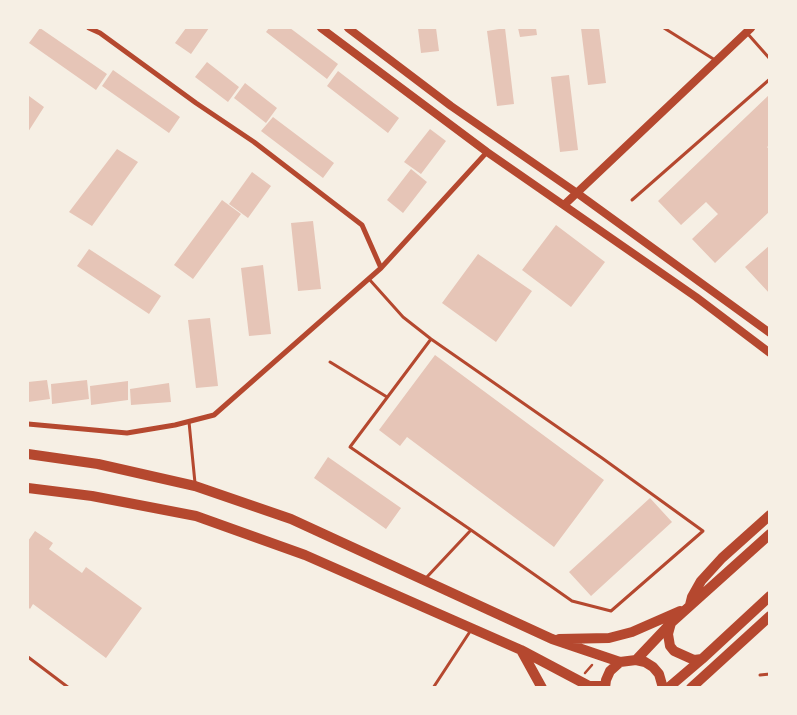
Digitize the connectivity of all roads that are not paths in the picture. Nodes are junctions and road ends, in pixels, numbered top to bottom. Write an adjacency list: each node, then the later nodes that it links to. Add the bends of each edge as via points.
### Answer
1 (89, 28): 13 (street, via 254,142 362,224)
2 (321, 28): 9 (street)
3 (348, 28): 10 (street, via 451,106)
4 (664, 28): 7 (lane)
5 (749, 30): 6 (lane); 7 (street)
6 (770, 58)
7 (716, 60): 10 (street)
8 (770, 78): 11 (lane)
9 (487, 152): 12 (street); 13 (street)
10 (577, 193): 12 (street); 15 (street)
11 (632, 200)
12 (564, 205): 17 (street, via 696,297)
13 (381, 268): 14 (street)
14 (368, 279): 16 (lane, via 403,317); 20 (street, via 214,415)
15 (770, 333)
16 (430, 338): 19 (lane); 26 (lane, via 703,531 611,611 572,601)
17 (767, 352)
18 (330, 362): 19 (lane)
19 (387, 396): 26 (lane, via 350,447)
20 (189, 422): 21 (street, via 126,433); 23 (lane)
21 (28, 424)
22 (28, 454): 23 (main road, via 98,464)
23 (195, 486): 28 (main road, via 291,520)
24 (28, 488): 33 (main road, via 92,496 196,516 305,555)
25 (770, 515): 30 (main road, via 701,581)
26 (471, 530): 28 (lane)
27 (770, 534): 30 (main road)
28 (424, 580): 34 (main road)
29 (770, 596): 38 (main road)
30 (690, 606): 32 (main road); 34 (main road, via 632,632 609,638)
31 (770, 616): 48 (main road)
32 (672, 622): 37 (main road); 38 (main road, via 668,634 670,646 694,660)
33 (472, 628): 35 (main road); 44 (lane)
34 (552, 638): 39 (main road)
35 (521, 650): 42 (main road, via 584,684); 45 (main road)
36 (28, 657): 43 (lane)
37 (636, 660): 39 (main road); 46 (main road, via 653,667)
38 (702, 660): 47 (main road)
39 (620, 662): 42 (main road, via 610,671)
40 (770, 674): 41 (lane)
41 (760, 675)
42 (605, 687)
43 (69, 688)
44 (432, 688)
45 (542, 688)
46 (663, 688)
47 (668, 688)
48 (691, 688)

